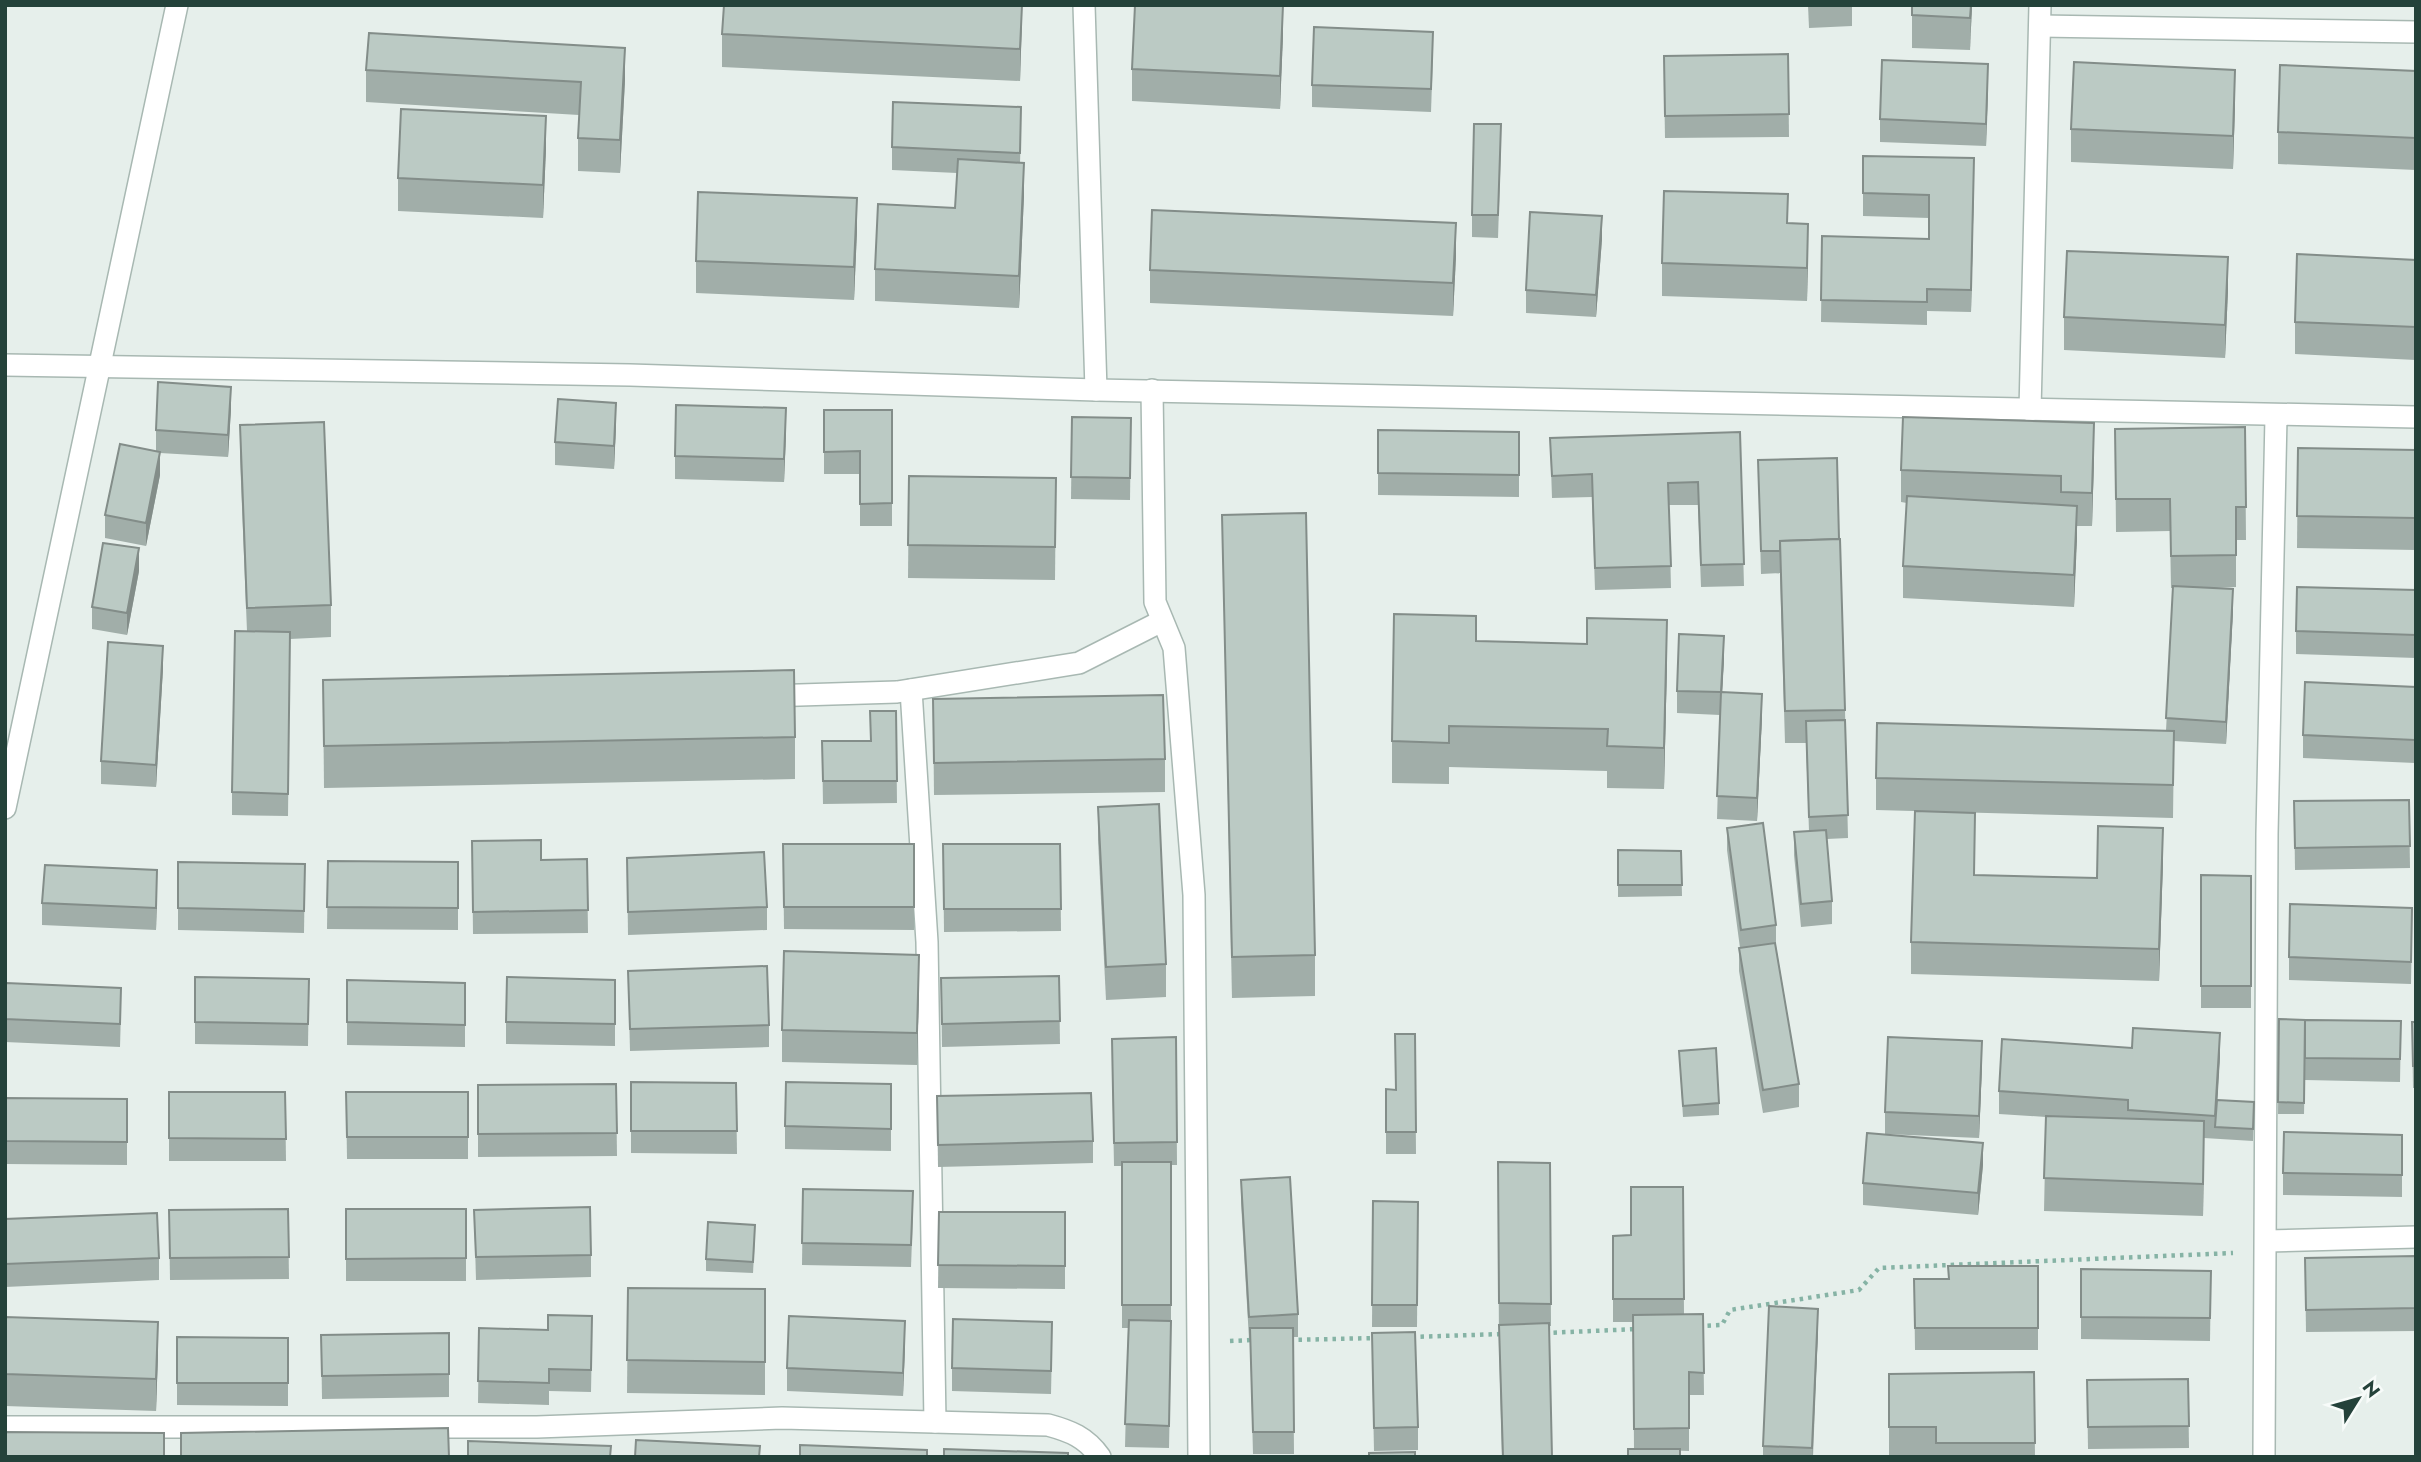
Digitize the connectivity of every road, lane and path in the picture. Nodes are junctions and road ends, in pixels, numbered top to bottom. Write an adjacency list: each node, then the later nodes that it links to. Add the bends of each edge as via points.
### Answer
1 (177, 5): 6 (street)
2 (1084, 5): 7 (street)
3 (2040, 15): 4 (street); 9 (street)
4 (2416, 32)
5 (5, 365): 6 (street)
6 (99, 367): 7 (street, via 630,375); 15 (street)
7 (1096, 390): 8 (street)
8 (1152, 390): 9 (street); 12 (street, via 1155,602)
9 (2030, 410): 10 (street)
10 (2276, 417): 11 (street); 17 (street, via 2267,834)
11 (2416, 417)
12 (1162, 621): 13 (street, via 1079,663); 26 (street, via 1174,648 1194,895)
13 (911, 690): 14 (street); 27 (street, via 927,942)
14 (744, 696)
15 (5, 808)
16 (2416, 1237): 17 (street)
17 (2267, 1246): 18 (path, via 1878,1268 1859,1290 1730,1310 1722,1325); 31 (street)
18 (1695, 1326)
19 (1640, 1329): 20 (path)
20 (1544, 1333)
21 (1517, 1334): 23 (path)
22 (1390, 1338): 25 (path)
23 (1402, 1338)
24 (1266, 1340): 26 (path)
25 (1280, 1340)
26 (1198, 1341): 30 (street)
27 (935, 1422): 28 (street, via 782,1418 537,1427); 29 (street, via 1048,1424 1091,1444)
28 (5, 1427)
29 (1100, 1457)
30 (1199, 1457)
31 (2264, 1457)

